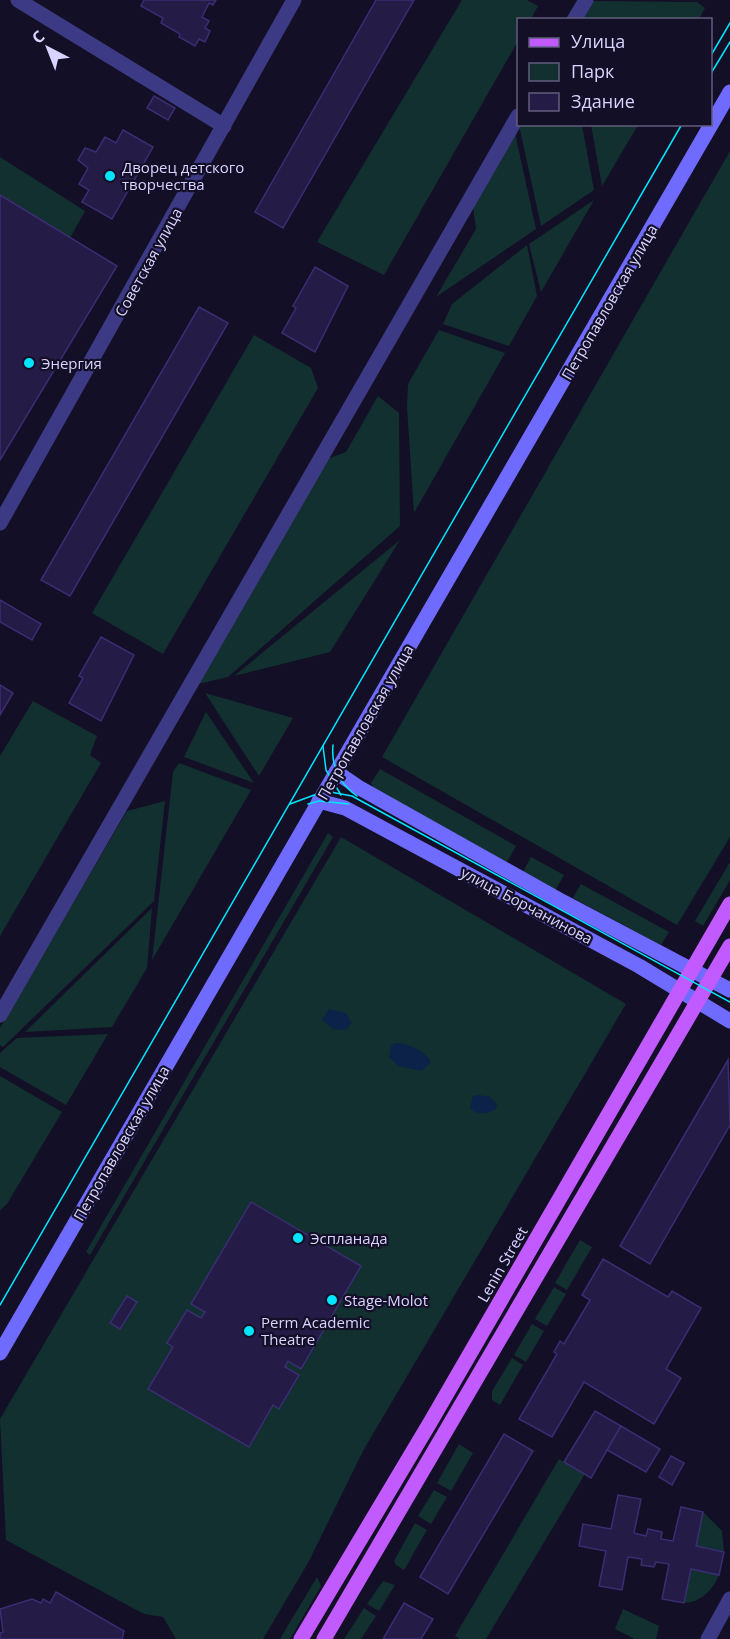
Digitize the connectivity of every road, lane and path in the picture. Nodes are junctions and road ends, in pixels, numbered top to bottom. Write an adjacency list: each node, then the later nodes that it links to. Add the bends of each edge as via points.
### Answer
1 (18, 0): 8 (street)
2 (294, 0): 8 (street, Советская улица)
3 (586, 0): 4 (street)
4 (575, 18)
5 (730, 92): 7 (main road, Петропавловская улица)
6 (517, 119): 20 (street)
7 (712, 123)
8 (224, 126): 10 (street, Советская улица)
9 (710, 126): 11 (main road, Петропавловская улица)
10 (0, 523)
11 (336, 772): 12 (main road, Петропавловская улица); 15 (main road, улица Борчанинова, via 483,858)
12 (319, 801): 18 (main road, улица Борчанинова, via 345,808); 22 (main road, Петропавловская улица)
13 (730, 904): 15 (main road, Lenin Street)
14 (730, 946): 16 (main road)
15 (692, 970): 16 (main road, улица Борчанинова); 18 (main road, Lenin Street)
16 (711, 980): 17 (main road, улица Борчанинова); 19 (main road)
17 (730, 990)
18 (680, 991): 19 (main road, улица Борчанинова); 24 (main road, Lenin Street)
19 (697, 1003): 21 (main road, улица Борчанинова); 25 (main road)
20 (0, 1016)
21 (730, 1020)
22 (0, 1353)
23 (730, 1599): 26 (street)
24 (301, 1639)
25 (324, 1639)
26 (708, 1639)

